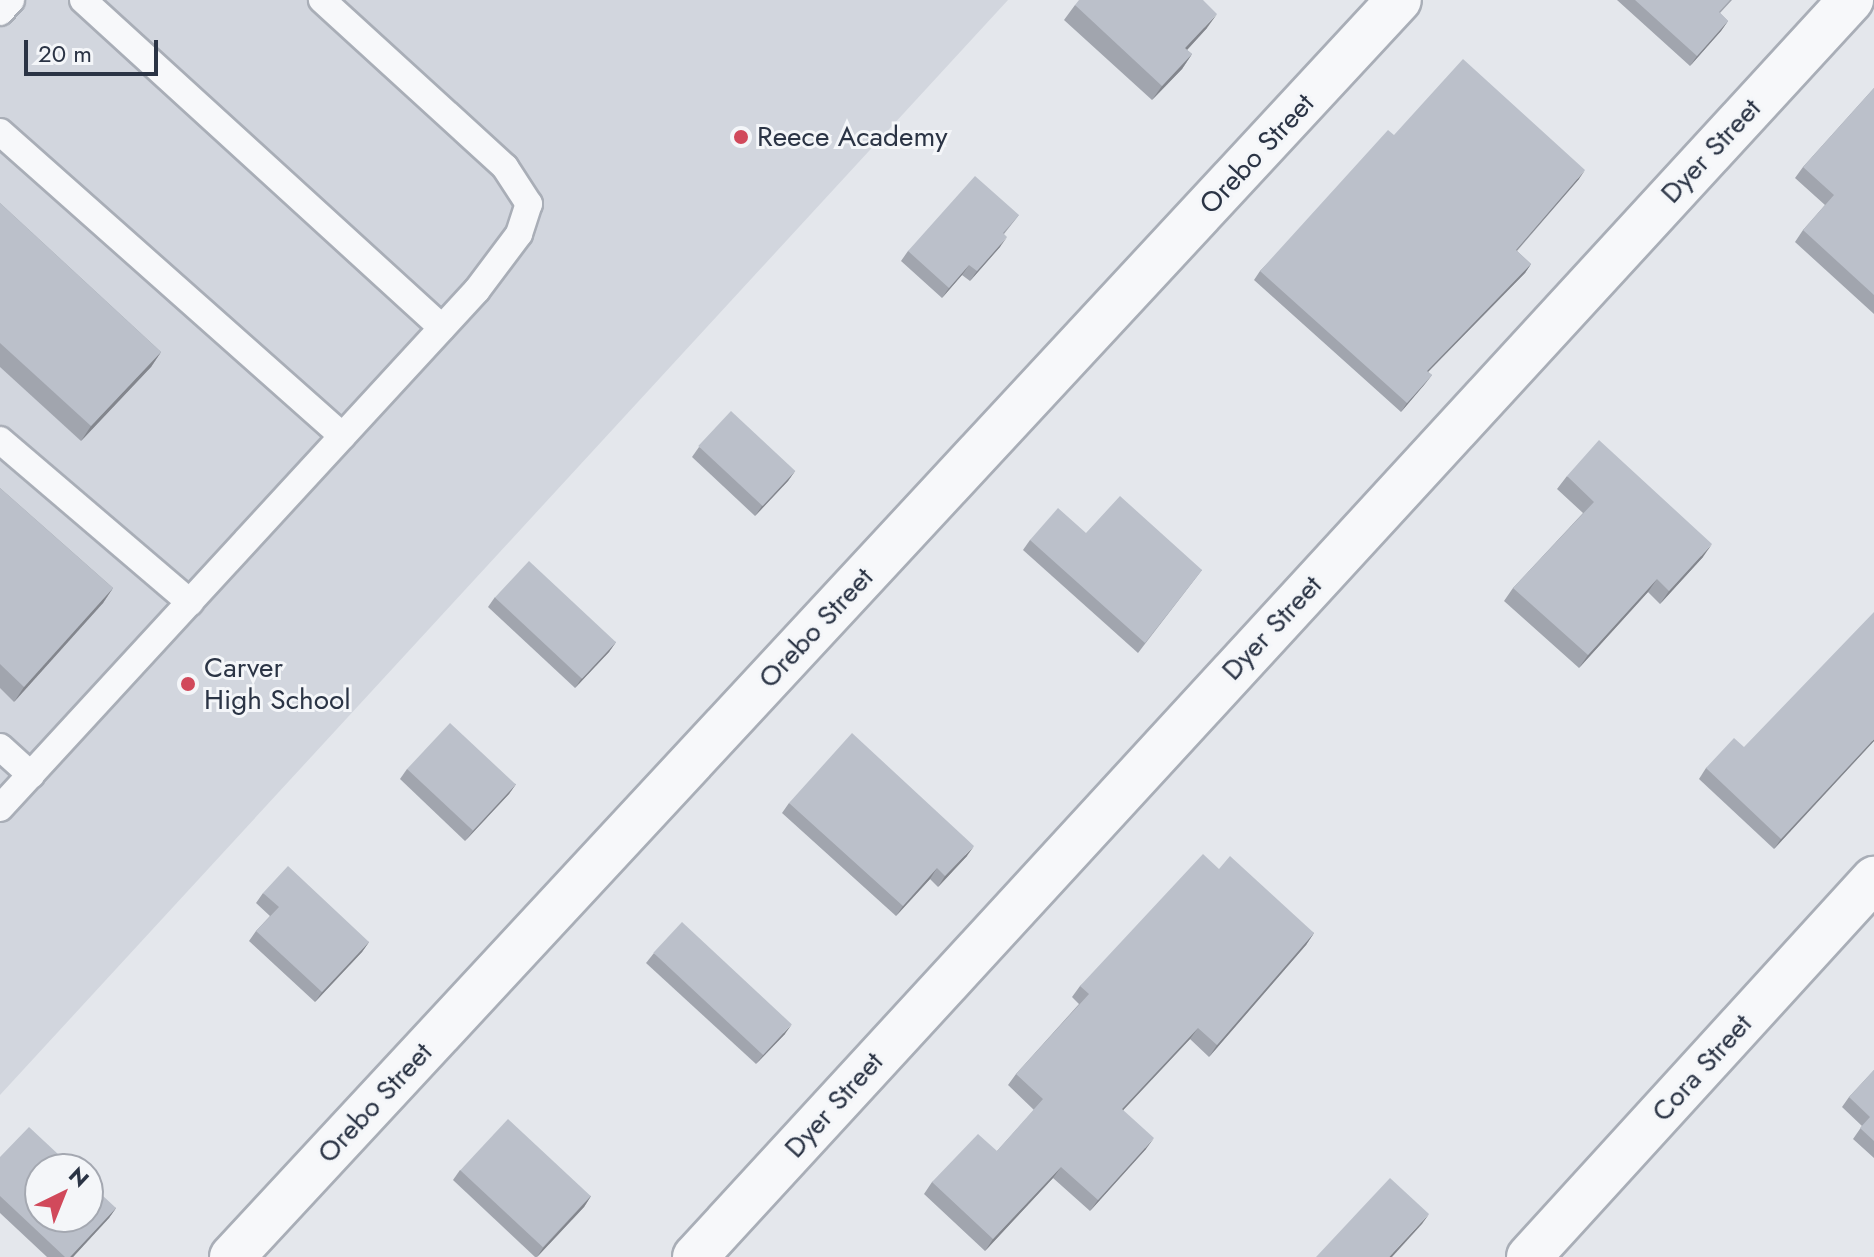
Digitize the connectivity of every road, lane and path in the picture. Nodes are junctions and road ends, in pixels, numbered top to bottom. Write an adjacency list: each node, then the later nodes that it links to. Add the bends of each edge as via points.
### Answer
1 (11, 0): 6 (lane)
2 (83, 0): 8 (lane)
3 (322, 0): 8 (lane, via 505,167 529,204 519,234)
4 (1399, 0): 16 (street, Orebo Street)
5 (1851, 0): 17 (street, Dyer Street)
6 (0, 12)
7 (0, 132): 9 (lane)
8 (442, 328): 9 (lane)
9 (343, 436): 11 (lane)
10 (0, 440): 11 (lane)
11 (190, 602): 13 (lane)
12 (0, 747): 13 (lane)
13 (31, 775): 14 (lane)
14 (0, 808)
15 (1874, 879): 18 (street, Cora Street)
16 (232, 1257)
17 (695, 1257)
18 (1529, 1257)

